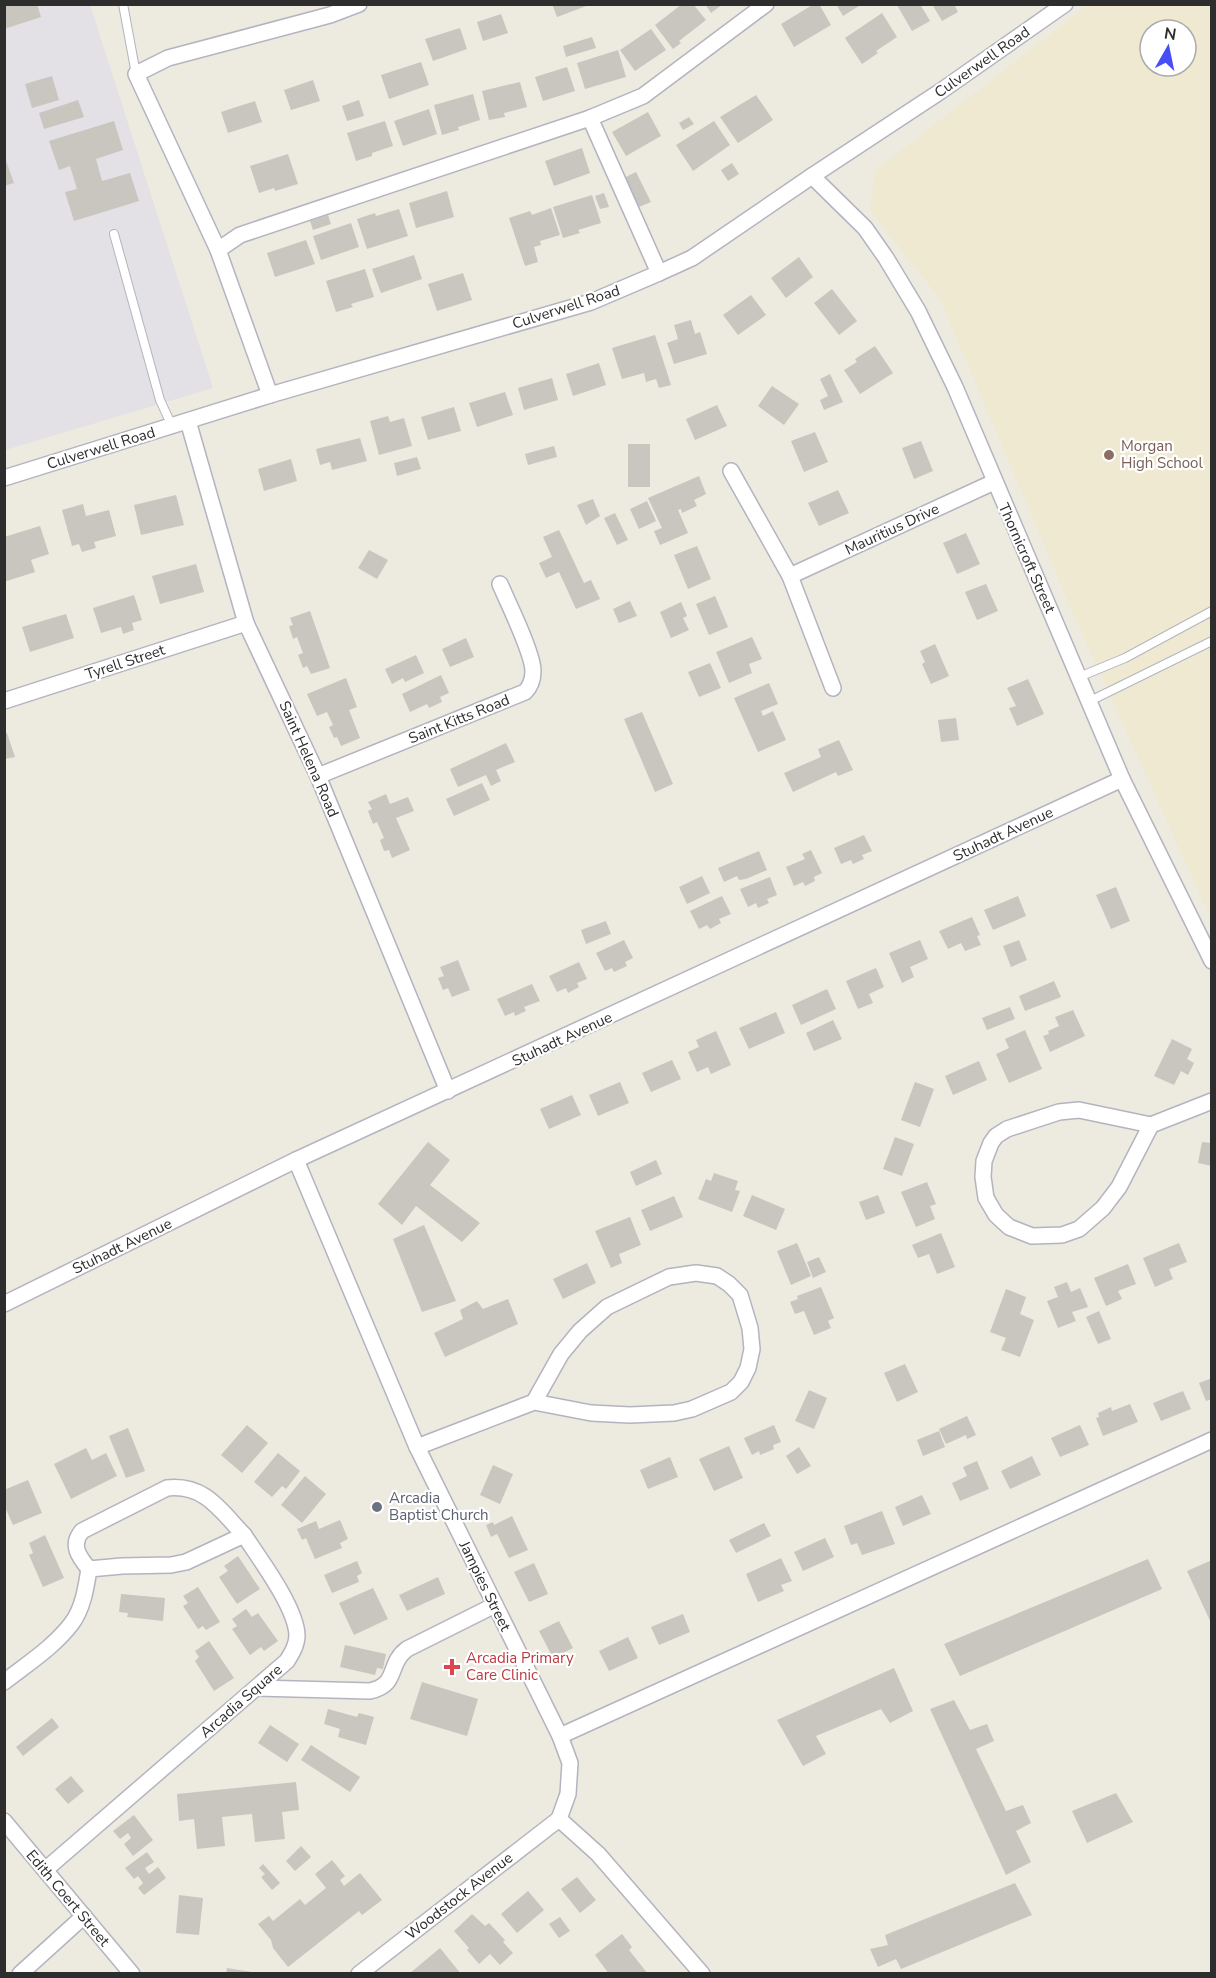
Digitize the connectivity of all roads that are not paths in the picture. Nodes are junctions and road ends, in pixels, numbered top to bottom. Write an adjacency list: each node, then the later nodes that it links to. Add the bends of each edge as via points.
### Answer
1 (123, 4): 5 (lane)
2 (359, 4): 5 (street, via 168,58)
3 (766, 4): 6 (street, via 643,96)
4 (1065, 4): 7 (street, Culverwell Road)
5 (136, 74): 9 (street)
6 (590, 118): 9 (street, via 240,235); 10 (street)
7 (812, 176): 10 (street, Culverwell Road, via 692,258); 16 (street, Thornicroft Street, via 865,228 918,311)
8 (114, 234): 13 (lane, via 160,400)
9 (218, 250): 11 (street)
10 (659, 273): 11 (street, Culverwell Road, via 591,302)
11 (270, 395): 12 (street, Culverwell Road)
12 (188, 421): 13 (street, Culverwell Road); 20 (street, Saint Helena Road)
13 (172, 426): 15 (street, Culverwell Road)
14 (731, 471): 17 (street)
15 (4, 478)
16 (994, 482): 17 (street, Mauritius Drive); 22 (street, Thornicroft Street)
17 (790, 576): 23 (street)
18 (500, 584): 26 (street, Saint Kitts Road, via 532,662 531,686 525,692)
19 (1212, 611): 22 (lane)
20 (246, 623): 24 (street, Tyrell Street); 26 (street, Saint Helena Road)
21 (1212, 641): 25 (lane)
22 (1079, 677): 25 (street, Thornicroft Street)
23 (833, 688)
24 (4, 701)
25 (1090, 701): 27 (street, Thornicroft Street)
26 (318, 776): 29 (street, Saint Helena Road)
27 (1122, 779): 28 (street, Thornicroft Street); 29 (street, Stuhadt Avenue)
28 (1212, 961)
29 (448, 1091): 32 (street, Stuhadt Avenue)
30 (1212, 1101): 31 (street)
31 (1151, 1125): 31 (street, via 1119,1186 1103,1208 1079,1229 1062,1235 1032,1236 1009,1227 986,1198 984,1161 996,1136 1007,1129 1059,1112 1079,1110)
32 (296, 1160): 33 (street, Stuhadt Avenue); 36 (street, Jampies Street)
33 (4, 1304)
34 (534, 1402): 34 (street, via 561,1354 607,1307 669,1278 696,1274 717,1276 740,1295 752,1349 748,1368 731,1392 692,1409 663,1413 591,1413); 36 (street)
35 (1212, 1440): 42 (street)
36 (417, 1447): 39 (street, Jampies Street)
37 (244, 1535): 38 (street, via 171,1566); 38 (street, Arcadia Square, via 209,1498 183,1486 167,1488 82,1531 75,1547); 41 (street, Arcadia Square, via 293,1617 297,1634 287,1661)
38 (89, 1569): 40 (street, via 84,1599 72,1623)
39 (495, 1605): 41 (street, via 406,1649 400,1654 390,1681 380,1689); 42 (street, Jampies Street)
40 (4, 1682)
41 (257, 1688): 45 (street, Arcadia Square)
42 (560, 1736): 43 (street, Jampies Street, via 570,1763 568,1794)
43 (559, 1819): 49 (street, Woodstock Avenue); 50 (street, via 598,1854)
44 (4, 1821): 45 (street, Edith Coert Street)
45 (45, 1870): 46 (street, Edith Coert Street)
46 (84, 1916): 47 (street); 48 (street, Edith Coert Street)
47 (20, 1974)
48 (132, 1974)
49 (359, 1974)
50 (702, 1974)

